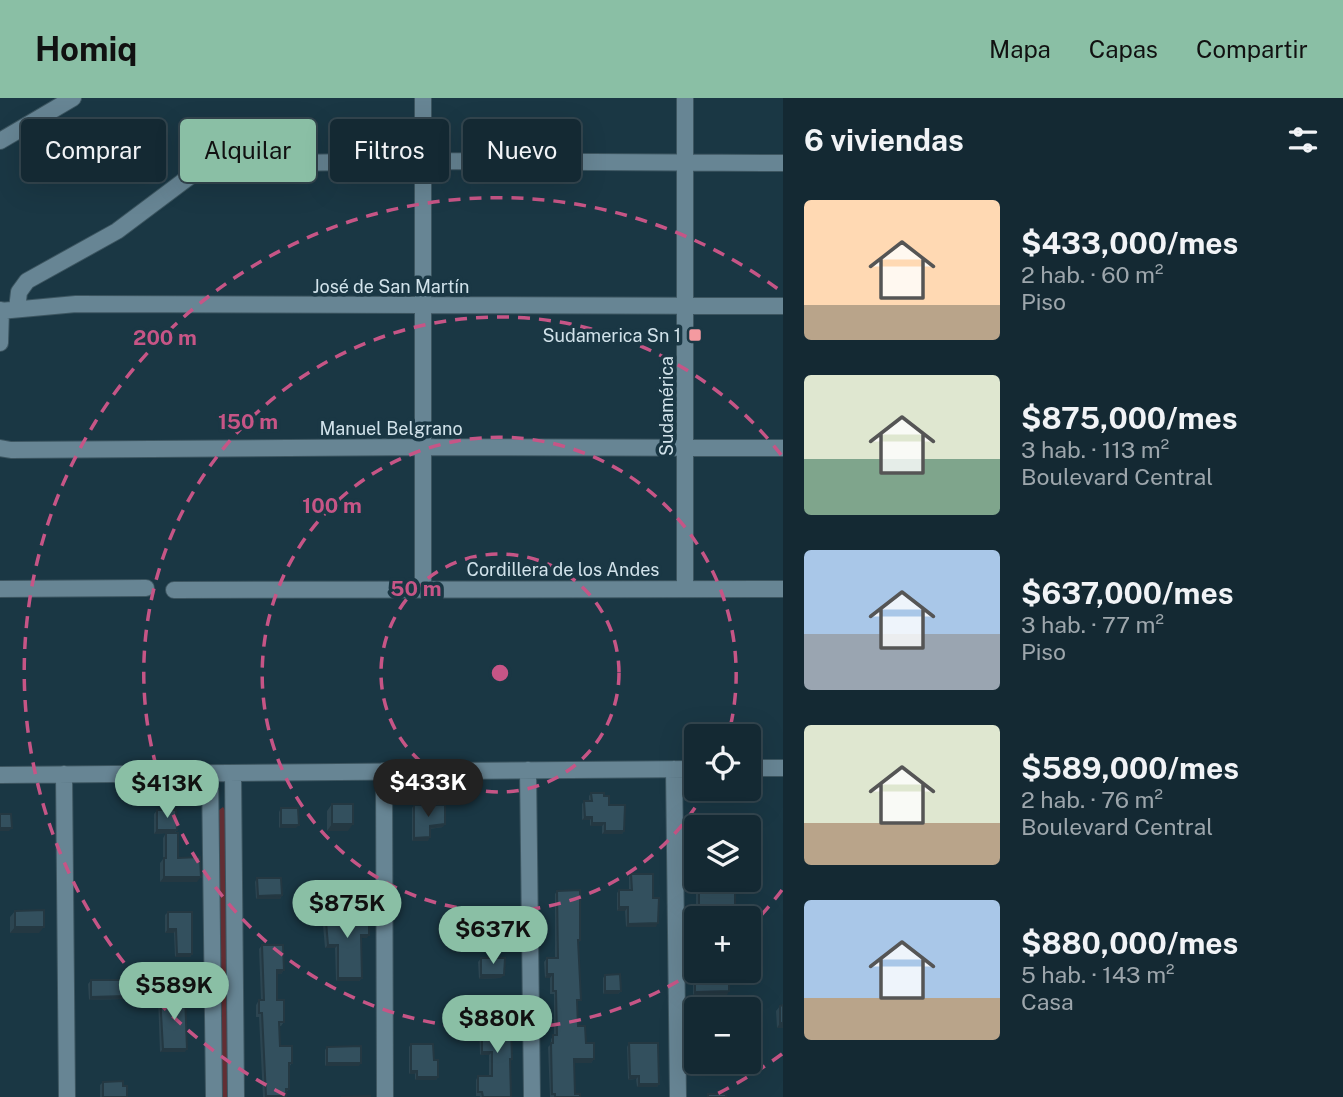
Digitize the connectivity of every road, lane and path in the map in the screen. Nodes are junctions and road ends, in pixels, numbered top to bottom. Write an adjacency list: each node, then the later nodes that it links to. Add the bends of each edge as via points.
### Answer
1 (73, 98): 5 (street)
2 (423, 98): 4 (street)
3 (685, 98): 8 (street, Sudamérica)
4 (423, 119)
5 (0, 141)
6 (449, 161): 8 (street)
7 (330, 162): 14 (street, via 214,164 117,231 27,281)
8 (686, 163): 9 (street); 12 (street, Sudamérica)
9 (783, 163)
10 (423, 182): 11 (street)
11 (424, 305): 12 (street, José de San Martín); 14 (street, José de San Martín, via 76,304); 16 (street)
12 (686, 305): 13 (street, José de San Martín); 17 (street, Sudamérica)
13 (783, 306)
14 (6, 310): 15 (street)
15 (0, 343)
16 (424, 447): 17 (street, Manuel Belgrano); 18 (street, Manuel Belgrano); 21 (street)
17 (685, 447): 19 (street, Manuel Belgrano); 23 (street, Sudamérica)
18 (0, 448)
19 (783, 449)
20 (146, 588): 22 (street)
21 (423, 588): 23 (street, Cordillera de los Andes); 25 (street, Cordillera de los Andes)
22 (0, 589)
23 (685, 589): 24 (street, Cordillera de los Andes)
24 (783, 589)
25 (174, 590)
26 (761, 768): 27 (street)
27 (783, 768)
28 (674, 769): 29 (street); 30 (street); 41 (street)
29 (684, 769)
30 (528, 770): 31 (street); 40 (street)
31 (384, 772): 33 (street); 39 (street)
32 (210, 773): 33 (street); 34 (street); 37 (street)
33 (233, 773): 38 (street)
34 (64, 774): 35 (street); 36 (street)
35 (0, 775)
36 (67, 1097)
37 (214, 1097)
38 (236, 1097)
39 (385, 1097)
40 (532, 1097)
41 (678, 1097)

